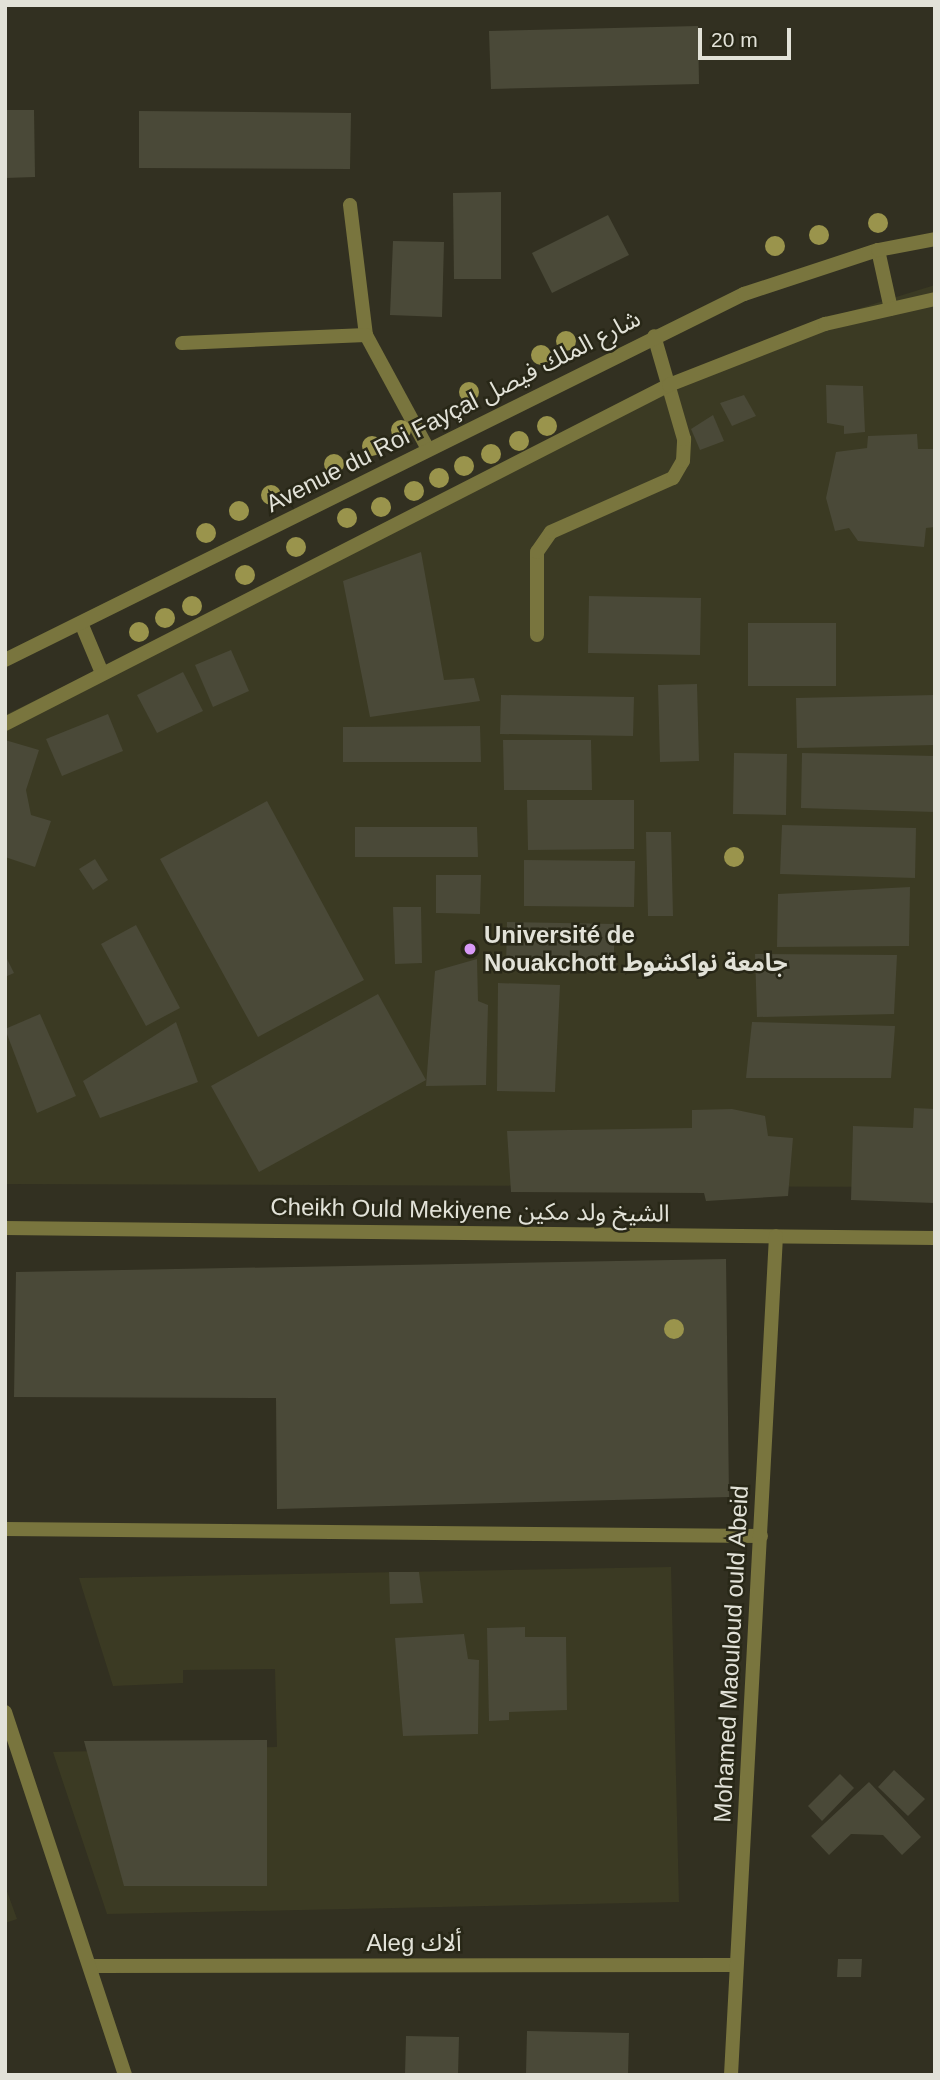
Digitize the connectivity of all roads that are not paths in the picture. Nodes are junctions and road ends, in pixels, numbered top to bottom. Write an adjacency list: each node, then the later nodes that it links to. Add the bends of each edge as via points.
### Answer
1 (350, 205): 6 (street)
2 (935, 239): 3 (street, Avenue du Roi Fayçal شارع الملك فيصل)
3 (877, 250): 5 (street); 7 (street, Avenue du Roi Fayçal شارع الملك فيصل, via 744,294)
4 (935, 299): 5 (street)
5 (891, 309): 9 (street, via 825,324)
6 (366, 335): 8 (street); 10 (street)
7 (654, 336): 9 (street); 10 (street, Avenue du Roi Fayçal شارع الملك فيصل)
8 (182, 343)
9 (668, 386): 12 (street, via 683,461 673,478 551,532 537,552); 14 (street)
10 (428, 449): 11 (street, Avenue du Roi Fayçal شارع الملك فيصل)
11 (80, 623): 13 (street, Avenue du Roi Fayçal شارع الملك فيصل); 14 (street)
12 (537, 635)
13 (5, 660)
14 (102, 673): 15 (street)
15 (5, 724)
16 (5, 1228): 17 (street, Cheikh Ould Mekiyene الشيخ ولد مكين)
17 (776, 1236): 18 (street, Cheikh Ould Mekiyene الشيخ ولد مكين); 20 (street, Mohamed Maouloud ould Abeid)
18 (935, 1238)
19 (5, 1530): 20 (street)
20 (761, 1536): 22 (street, Mohamed Maouloud ould Abeid)
21 (5, 1712): 23 (street)
22 (735, 1965): 23 (street, Aleg ألاك); 25 (street, Mohamed Maouloud ould Abeid)
23 (93, 1966): 24 (street)
24 (125, 2075)
25 (731, 2075)

